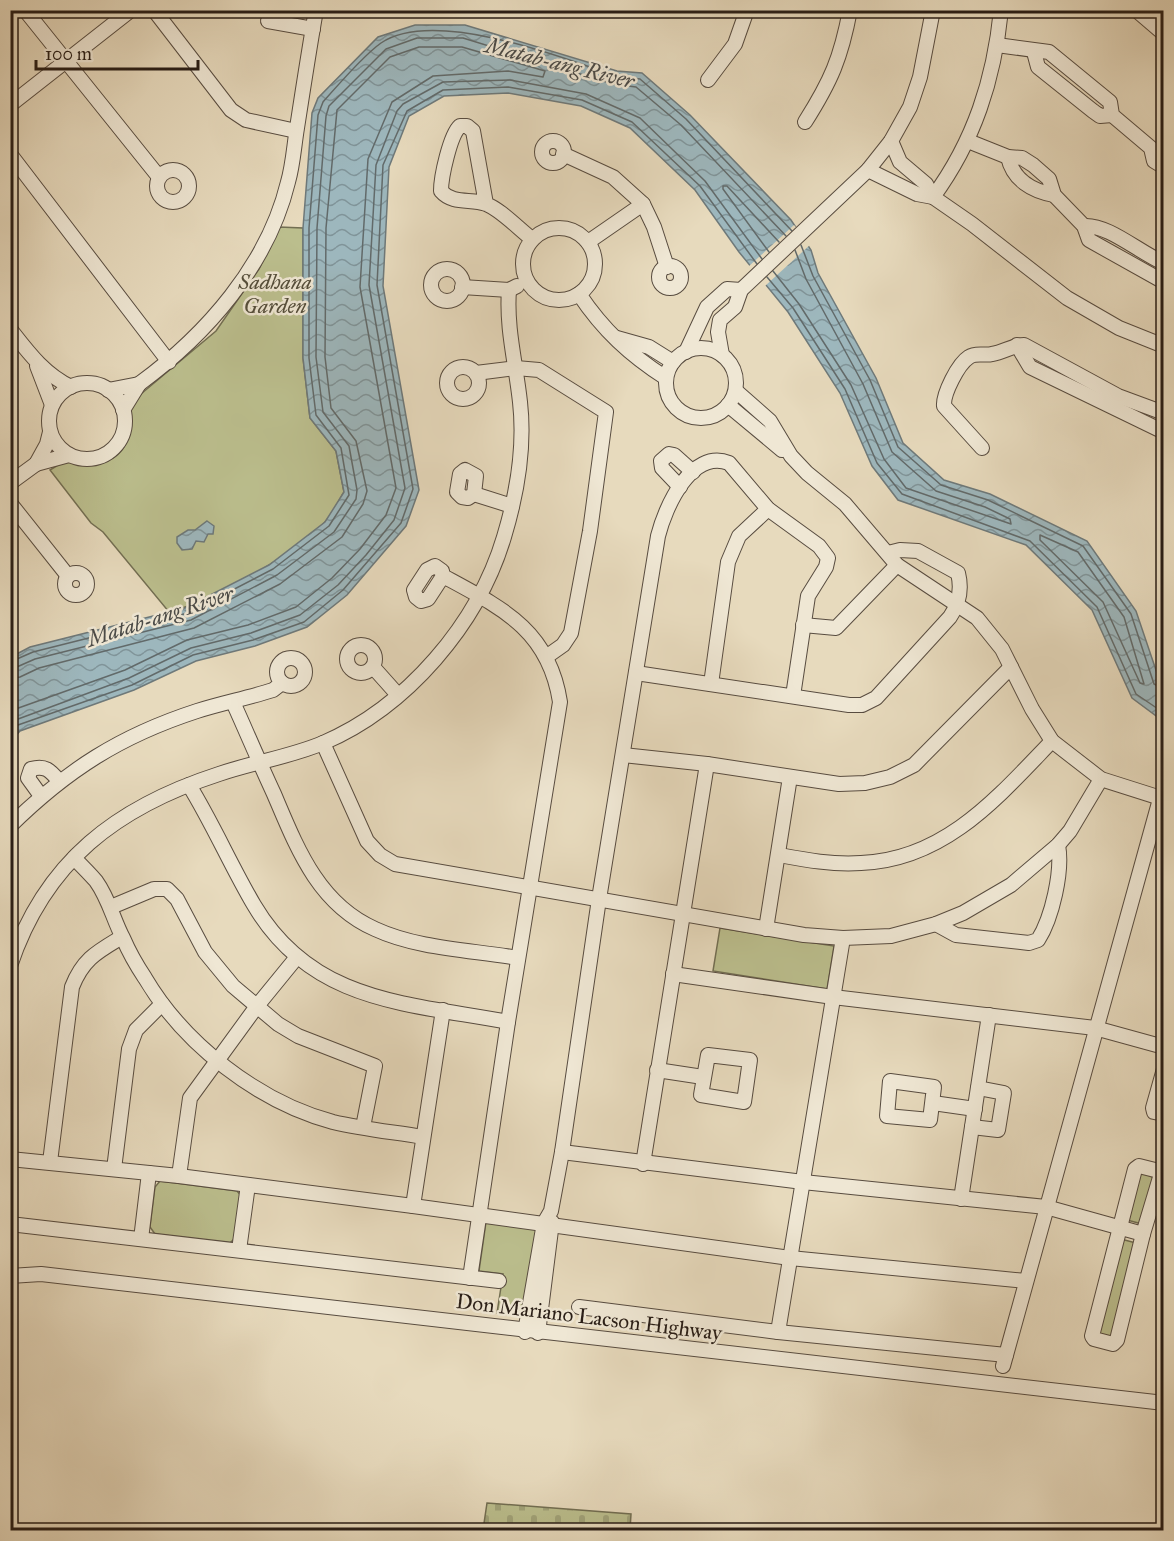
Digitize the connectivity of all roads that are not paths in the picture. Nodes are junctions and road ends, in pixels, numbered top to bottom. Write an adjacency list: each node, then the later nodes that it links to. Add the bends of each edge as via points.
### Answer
1 (26, 10): 15 (street)
2 (132, 10): 15 (street)
3 (154, 10): 20 (street, via 231,110 246,120)
4 (316, 10): 11 (street)
5 (747, 10): 16 (street, via 735,44)
6 (933, 10): 21 (street, via 920,77 910,107)
7 (1001, 10): 13 (street)
8 (1136, 10): 12 (street)
9 (848, 11): 19 (street, via 844,41 831,81)
10 (268, 21): 11 (street)
11 (313, 29): 20 (street)
12 (1164, 34)
13 (997, 45): 14 (street); 22 (street, via 981,112)
14 (1034, 52): 18 (street, via 1038,67 1100,116); 18 (street, via 1048,52 1059,59 1110,102)
15 (66, 63): 17 (street); 29 (street)
16 (708, 80)
17 (10, 105)
18 (1112, 115): 23 (street)
19 (805, 122)
20 (296, 131): 52 (street, via 288,183 253,265 198,336)
21 (891, 141): 28 (street); 31 (street, via 900,162 926,184)
22 (968, 141): 26 (street); 31 (street)
23 (1157, 147): 27 (street, via 1154,161)
24 (10, 154): 52 (street)
25 (563, 154): 33 (street, via 613,177)
26 (1008, 157): 30 (street, via 1014,175 1035,190); 30 (street, via 1022,158 1033,165 1049,179)
27 (1164, 167)
28 (868, 170): 31 (street, via 917,194); 43 (street)
29 (159, 177)
30 (1054, 195): 34 (street)
31 (933, 197): 48 (street, via 1067,298 1119,328)
32 (486, 204): 32 (street, via 473,131 460,126 449,150 441,191 465,202); 35 (street)
33 (643, 204): 36 (street); 38 (street)
34 (1084, 226): 37 (street, via 1102,228); 40 (street, via 1089,240)
35 (532, 239): 36 (street, via 542,231 560,228 579,233); 39 (street, via 523,258)
36 (588, 242): 44 (street, via 595,264 593,275)
37 (1164, 263)
38 (667, 267)
39 (526, 280): 42 (street); 44 (street, via 543,297 568,299)
40 (1164, 282)
41 (462, 286): 42 (street)
42 (509, 290): 54 (street, via 507,319)
43 (741, 290): 49 (street, via 727,289 707,307); 50 (street, via 735,307 720,320)
44 (579, 294): 46 (street, via 597,321)
45 (10, 329): 51 (street)
46 (617, 338): 53 (street, via 649,347); 56 (street, via 626,351)
47 (1017, 345): 64 (street, via 1024,345 1118,396); 66 (street, via 1030,367); 67 (street, via 967,358 946,390 944,406)
48 (1164, 346)
49 (686, 352): 50 (street, via 704,348); 53 (street)
50 (722, 355): 60 (street, via 736,377)
51 (35, 361): 58 (street, via 56,380); 61 (street)
52 (169, 362): 57 (street)
53 (673, 362): 56 (street)
54 (516, 368): 55 (street); 76 (street, via 522,434); 85 (street, via 529,367 549,375 607,416 572,633)
55 (476, 373)
56 (666, 378): 62 (street, via 670,400 687,415 709,417)
57 (139, 384): 59 (street); 63 (street)
58 (71, 387): 59 (street, via 90,384); 61 (street)
59 (108, 390): 63 (street)
60 (735, 391): 62 (street); 69 (street, via 770,421)
61 (52, 405): 65 (street)
62 (728, 405): 69 (street)
63 (123, 410): 68 (street, via 123,432 111,450 91,459)
64 (1164, 413)
65 (50, 432): 68 (street, via 58,447); 70 (street)
66 (1164, 432)
67 (982, 448)
68 (69, 455): 70 (street)
69 (791, 456): 78 (street, via 845,504)
70 (36, 464): 72 (street)
71 (693, 472): 73 (street); 73 (street, via 674,455 669,454 661,461 662,468); 77 (street, via 707,461 720,459 729,463)
72 (10, 483)
73 (680, 487): 88 (street, via 671,497 658,536)
74 (474, 494): 76 (street)
75 (10, 503): 80 (street)
76 (512, 506): 82 (street, via 504,539)
77 (768, 509): 84 (street, via 819,546 828,558 811,587); 90 (street, via 739,536 728,562)
78 (888, 553): 79 (street); 83 (street, via 918,551 953,570 960,579)
79 (897, 565): 83 (street); 84 (street, via 836,628)
80 (68, 576)
81 (443, 576): 82 (street)
82 (479, 595): 85 (street, via 518,620); 91 (street, via 446,646)
83 (958, 602): 87 (street, via 992,634); 92 (street, via 950,617 876,698 862,705 849,705)
84 (803, 625): 92 (street)
85 (546, 657): 109 (street, via 557,681 560,702)
86 (373, 667): 91 (street)
87 (1011, 667): 94 (street); 99 (street, via 914,765 890,777 839,784)
88 (636, 673): 90 (street); 96 (street)
89 (282, 683): 93 (street, via 273,690)
90 (711, 684): 92 (street)
91 (398, 695): 95 (street, via 356,727)
92 (793, 696)
93 (233, 702): 97 (street); 101 (street, via 131,737)
94 (1052, 741): 100 (street); 107 (street, via 991,804 968,823 921,850 861,863)
95 (323, 743): 97 (street); 109 (street, via 359,827 380,855 415,870)
96 (623, 755): 98 (street); 110 (street)
97 (260, 763): 102 (street); 118 (street, via 301,857 329,898 354,919 405,939)
98 (707, 764): 99 (street); 112 (street)
99 (790, 777): 107 (street)
100 (1101, 779): 104 (street); 106 (street)
101 (59, 781): 103 (street); 103 (street, via 49,769 31,769 28,778)
102 (189, 785): 108 (street, via 133,811); 117 (street, via 255,906)
103 (41, 796): 105 (street)
104 (1162, 799): 127 (street)
105 (10, 826)
106 (1058, 845): 113 (street, via 982,904); 113 (street, via 1060,871 1038,940 1029,943 956,934)
107 (779, 855): 114 (street)
108 (74, 858): 111 (street, via 96,881); 119 (street, via 52,881 33,912)
109 (530, 889): 110 (street); 118 (street)
110 (599, 899): 112 (street); 140 (street)
111 (111, 907): 115 (street); 123 (street, via 154,889 167,889 177,899 206,952 233,986)
112 (684, 915): 114 (street); 120 (street)
113 (936, 924): 116 (street, via 891,936)
114 (766, 929): 116 (street)
115 (122, 937): 122 (street); 142 (street, via 94,954 79,969 72,987)
116 (843, 938): 121 (street)
117 (297, 957): 123 (street); 124 (street, via 366,996)
118 (518, 958): 126 (street)
119 (10, 966)
120 (673, 974): 121 (street); 131 (street)
121 (833, 997): 125 (street); 147 (street)
122 (162, 1004): 129 (street, via 199,1045); 144 (street, via 136,1030 129,1049)
123 (257, 1006): 129 (street); 137 (street, via 298,1036 375,1066)
124 (443, 1010): 126 (street); 139 (street)
125 (989, 1015): 127 (street); 133 (street)
126 (508, 1022): 152 (street)
127 (1095, 1028): 128 (street); 151 (street)
128 (1164, 1047)
129 (218, 1059): 137 (street, via 269,1096 334,1122); 146 (street, via 187,1106)
130 (1164, 1069): 136 (street, via 1153,1108 1154,1112)
131 (657, 1070): 132 (street); 143 (street)
132 (703, 1077): 132 (street, via 701,1095 742,1102 750,1060 708,1055)
133 (978, 1088): 135 (street); 138 (street, via 1009,1089 1002,1135)
134 (933, 1103): 135 (street)
135 (975, 1108): 138 (street)
136 (1164, 1114)
137 (363, 1127): 139 (street)
138 (972, 1127): 149 (street)
139 (423, 1137): 150 (street)
140 (562, 1152): 143 (street); 153 (street)
141 (10, 1159): 142 (street)
142 (50, 1161): 144 (street)
143 (643, 1164): 147 (street)
144 (114, 1169): 145 (street)
145 (149, 1173): 146 (street); 157 (street)
146 (179, 1176): 148 (street)
147 (803, 1182): 149 (street); 159 (street)
148 (248, 1185): 150 (street); 158 (street)
149 (961, 1198): 151 (street)
150 (413, 1206): 152 (street)
151 (1046, 1207): 155 (street); 163 (street)
152 (479, 1214): 153 (street); 161 (street)
153 (549, 1219): 159 (street); 165 (street)
154 (10, 1224): 157 (street)
155 (1120, 1227): 156 (street); 156 (street, via 1136,1167 1159,1171); 156 (street, via 1092,1333 1094,1339 1102,1342 1113,1344 1118,1340)
156 (1143, 1234)
157 (141, 1239): 158 (street)
158 (239, 1250): 161 (street)
159 (790, 1258): 163 (street); 166 (street)
160 (10, 1276): 165 (street, Don Mariano Lacson Highway, via 42,1274)
161 (470, 1278): 162 (street)
162 (499, 1281)
163 (1026, 1281): 166 (street, via 1005,1361)
164 (579, 1307): 166 (street)
165 (532, 1332): 167 (street, Don Mariano Lacson Highway)
166 (778, 1332)
167 (1164, 1403)

